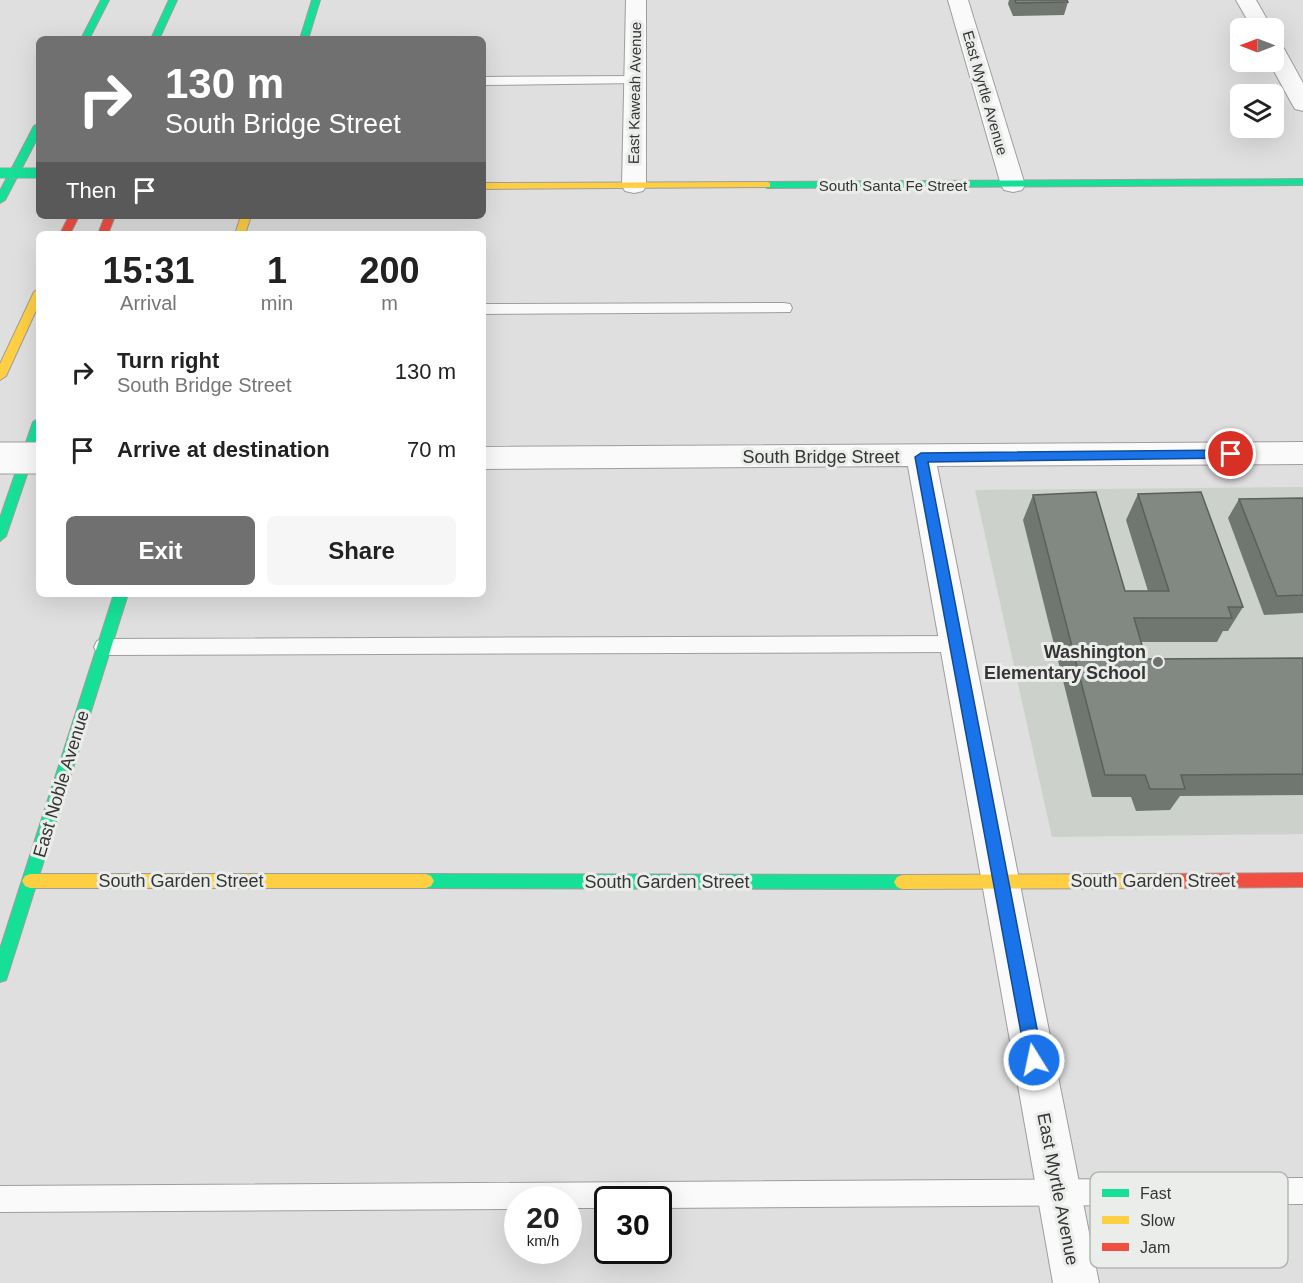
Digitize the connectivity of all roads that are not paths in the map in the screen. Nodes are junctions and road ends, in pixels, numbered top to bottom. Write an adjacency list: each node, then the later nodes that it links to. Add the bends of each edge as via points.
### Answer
1 (105, 0): 8 (main road)
2 (173, 0): 9 (main road); 10 (main road)
3 (316, 0): 11 (main road)
4 (636, 0): 13 (street, East Kaweah Avenue)
5 (958, 0): 20 (street, East Myrtle Avenue)
6 (1246, 0): 7 (street)
7 (1256, 18)
8 (85, 36)
9 (156, 36)
10 (165, 36)
11 (305, 36)
12 (1284, 69): 15 (street)
13 (635, 80): 14 (lane); 22 (street, East Kaweah Avenue)
14 (486, 81)
15 (1303, 104)
16 (36, 132): 24 (main road)
17 (0, 173): 18 (main road, bridge)
18 (36, 173)
19 (1303, 182): 20 (main road, South Santa Fe Street)
20 (1013, 185): 22 (main road, South Santa Fe Street)
21 (486, 186): 22 (main road, South Santa Fe Street)
22 (634, 186)
23 (20, 196): 24 (main road)
24 (0, 198)
25 (36, 298): 28 (main road)
26 (486, 309): 27 (lane)
27 (784, 309)
28 (0, 376)
29 (36, 431): 35 (main road)
30 (1303, 453): 31 (street, South Bridge Street)
31 (921, 457): 34 (street, South Bridge Street); 37 (street, East Myrtle Avenue)
32 (0, 458): 33 (street, bridge)
33 (36, 458)
34 (486, 458)
35 (0, 536)
36 (120, 597): 38 (main road, East Noble Avenue)
37 (956, 644): 38 (lane); 41 (street, East Myrtle Avenue)
38 (104, 647): 40 (main road, East Noble Avenue)
39 (1303, 880): 41 (main road, South Garden Street)
40 (30, 881): 41 (main road, South Garden Street); 42 (main road, East Noble Avenue)
41 (1001, 882): 45 (street, East Myrtle Avenue)
42 (0, 974)
43 (1288, 1191): 44 (lane)
44 (1303, 1191)
45 (1059, 1193): 46 (lane); 47 (lane); 48 (street, East Myrtle Avenue)
46 (1090, 1193)
47 (0, 1199)
48 (1076, 1283)

